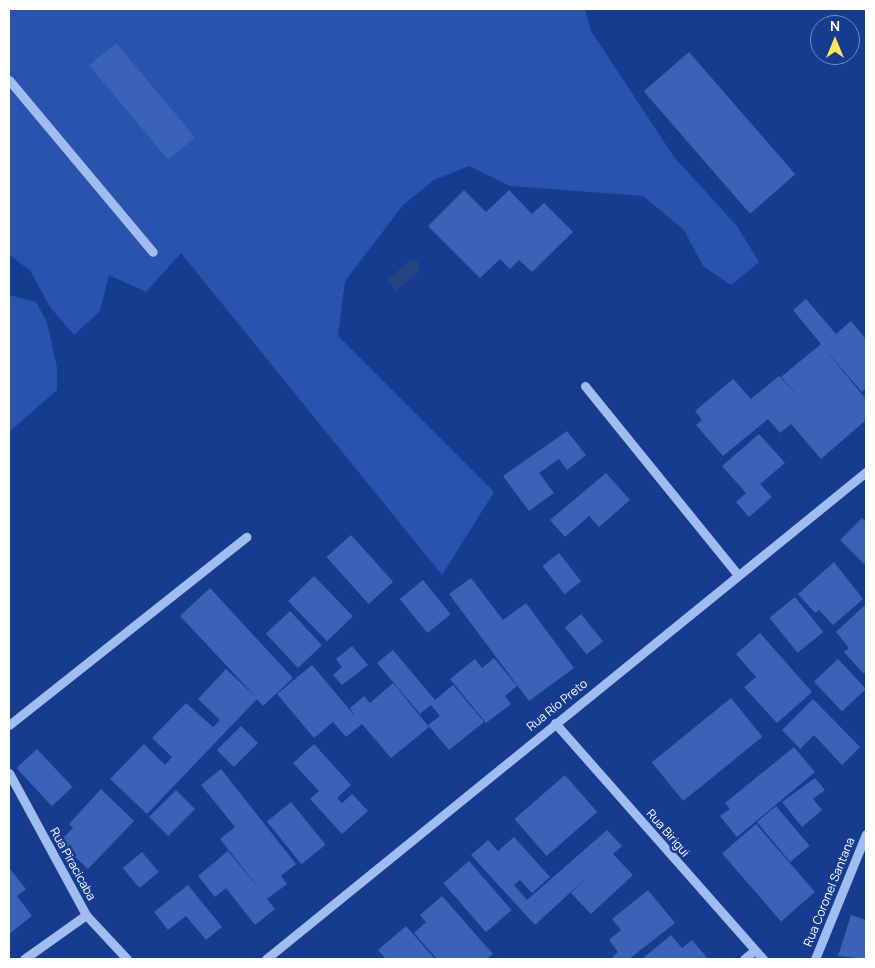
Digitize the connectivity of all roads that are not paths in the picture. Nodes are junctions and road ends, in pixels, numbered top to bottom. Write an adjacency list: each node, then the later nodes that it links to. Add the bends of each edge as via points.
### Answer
1 (9, 80): 2 (street)
2 (153, 252)
3 (585, 386): 6 (street)
4 (866, 472): 6 (street, Rua Río Preto)
5 (246, 538): 8 (street)
6 (738, 575): 7 (street, Rua Río Preto)
7 (555, 723): 12 (street, Rua Birigui); 15 (street, Rua Río Preto)
8 (9, 725)
9 (9, 773): 11 (street, Rua Piracicaba)
10 (866, 834): 18 (street, Rua Coronel Santana)
11 (86, 915): 13 (street); 14 (street, Rua Piracicaba)
12 (754, 951): 16 (street); 17 (street, Rua Birigui)
13 (24, 959)
14 (127, 959)
15 (266, 959)
16 (744, 959)
17 (763, 959)
18 (815, 959)

